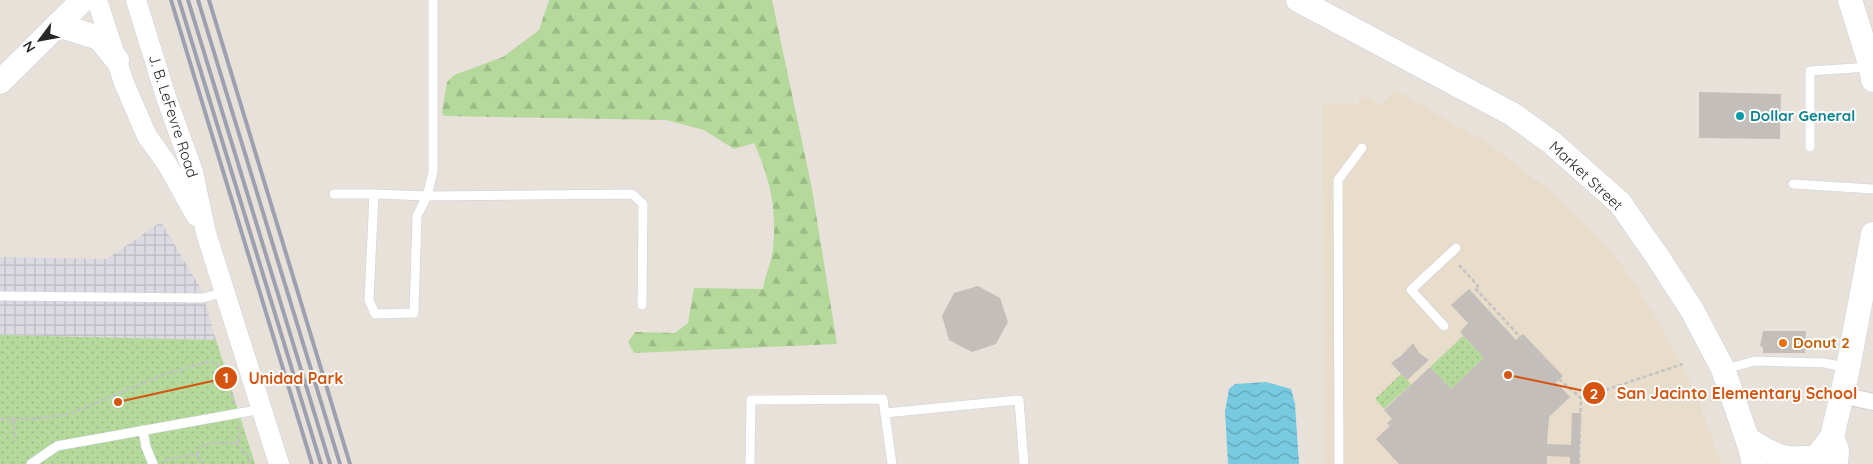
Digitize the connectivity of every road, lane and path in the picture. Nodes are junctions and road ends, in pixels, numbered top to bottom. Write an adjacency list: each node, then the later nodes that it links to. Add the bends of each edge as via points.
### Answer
1 (57, 0): 8 (main road)
2 (83, 0): 8 (main road)
3 (96, 0): 9 (street, J. B. LeFevre Road)
4 (136, 0): 19 (street, J. B. LeFevre Road, via 193,172)
5 (433, 0): 18 (lane, via 433,172)
6 (1298, 0): 29 (main road, Market Street, via 1512,114 1551,142 1620,203 1692,310)
7 (1850, 0): 10 (main road)
8 (58, 24): 9 (main road, via 98,38); 11 (main road)
9 (117, 60): 19 (street, J. B. LeFevre Road, via 147,136 167,164)
10 (1872, 72): 12 (lane, via 1810,71)
11 (0, 82)
12 (1810, 147)
13 (1362, 148): 52 (lane, via 1338,180)
14 (1793, 184): 15 (lane)
15 (1873, 189)
16 (334, 194): 17 (lane)
17 (374, 194): 18 (lane); 18 (lane, via 369,300 375,314 381,315 414,313 417,216)
18 (427, 196): 25 (lane, via 632,194 643,204)
19 (206, 233): 23 (street, J. B. LeFevre Road)
20 (1873, 234): 28 (main road)
21 (1456, 248): 26 (lane, via 1411,290)
22 (1459, 265): 31 (path, via 1478,286 1475,288 1560,380)
23 (226, 292): 24 (lane, via 203,298); 33 (street, J. B. LeFevre Road)
24 (0, 296)
25 (642, 305)
26 (1444, 326)
27 (1683, 364): 31 (path)
28 (1848, 368): 29 (lane, via 1825,363 1755,361); 30 (main road)
29 (1723, 369): 39 (main road, Market Street)
30 (1842, 395): 32 (street); 44 (main road, via 1832,437 1837,450)
31 (1581, 398): 53 (path)
32 (1873, 402)
33 (262, 409): 35 (lane); 48 (street, J. B. LeFevre Road)
34 (885, 413): 49 (lane, via 883,399 751,400); 50 (lane); 51 (lane, via 1019,400)
35 (238, 414): 37 (path, via 222,372 217,364 206,362 160,376 70,414); 38 (lane); 41 (path, via 241,432)
36 (0, 419): 37 (path)
37 (13, 420): 40 (path)
38 (143, 430): 43 (lane, via 146,447); 45 (lane, via 57,446)
39 (1748, 439): 44 (main road, via 1780,457); 54 (main road, Market Street)
40 (16, 442)
41 (236, 443): 42 (path, via 202,446); 47 (path)
42 (197, 454): 43 (path); 46 (path)
43 (156, 462)
44 (1820, 462)
45 (31, 464)
46 (203, 464)
47 (251, 464)
48 (279, 464)
49 (750, 464)
50 (892, 464)
51 (1024, 464)
52 (1339, 464)
53 (1578, 464)
54 (1754, 464)

